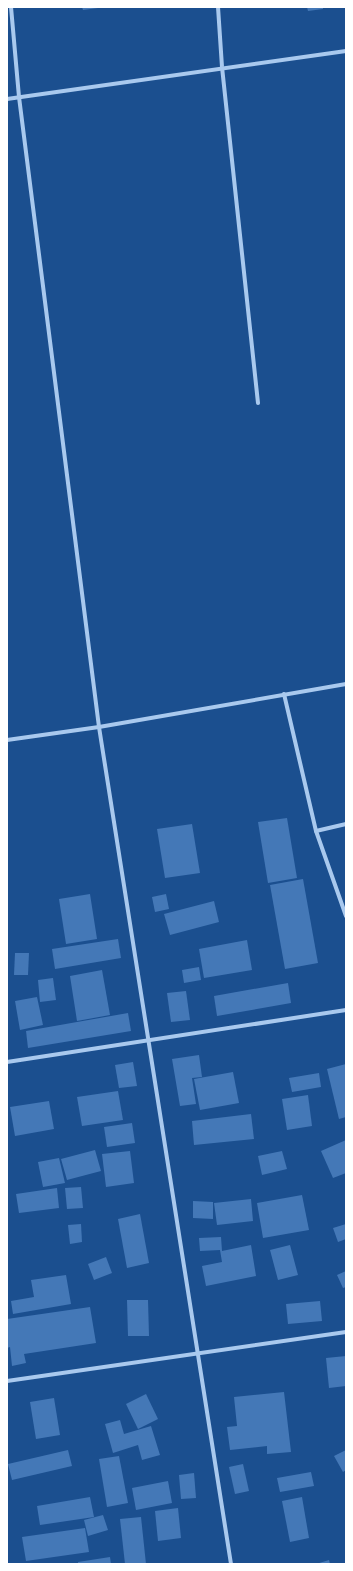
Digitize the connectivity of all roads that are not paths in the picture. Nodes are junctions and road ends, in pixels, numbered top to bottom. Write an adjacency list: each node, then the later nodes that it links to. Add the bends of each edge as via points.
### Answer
1 (11, 7): 5 (street)
2 (218, 7): 4 (street)
3 (346, 51): 4 (street)
4 (222, 67): 5 (street); 7 (street)
5 (19, 97): 6 (street); 10 (street)
6 (7, 99)
7 (258, 402)
8 (346, 684): 9 (street)
9 (284, 694): 10 (street); 13 (street)
10 (99, 727): 11 (street); 16 (street)
11 (7, 740)
12 (346, 824): 13 (street)
13 (316, 831): 14 (street)
14 (346, 916)
15 (346, 1010): 16 (street)
16 (148, 1040): 17 (street); 19 (street)
17 (7, 1062)
18 (346, 1332): 19 (street)
19 (198, 1354): 20 (street); 21 (street)
20 (7, 1381)
21 (232, 1564)

